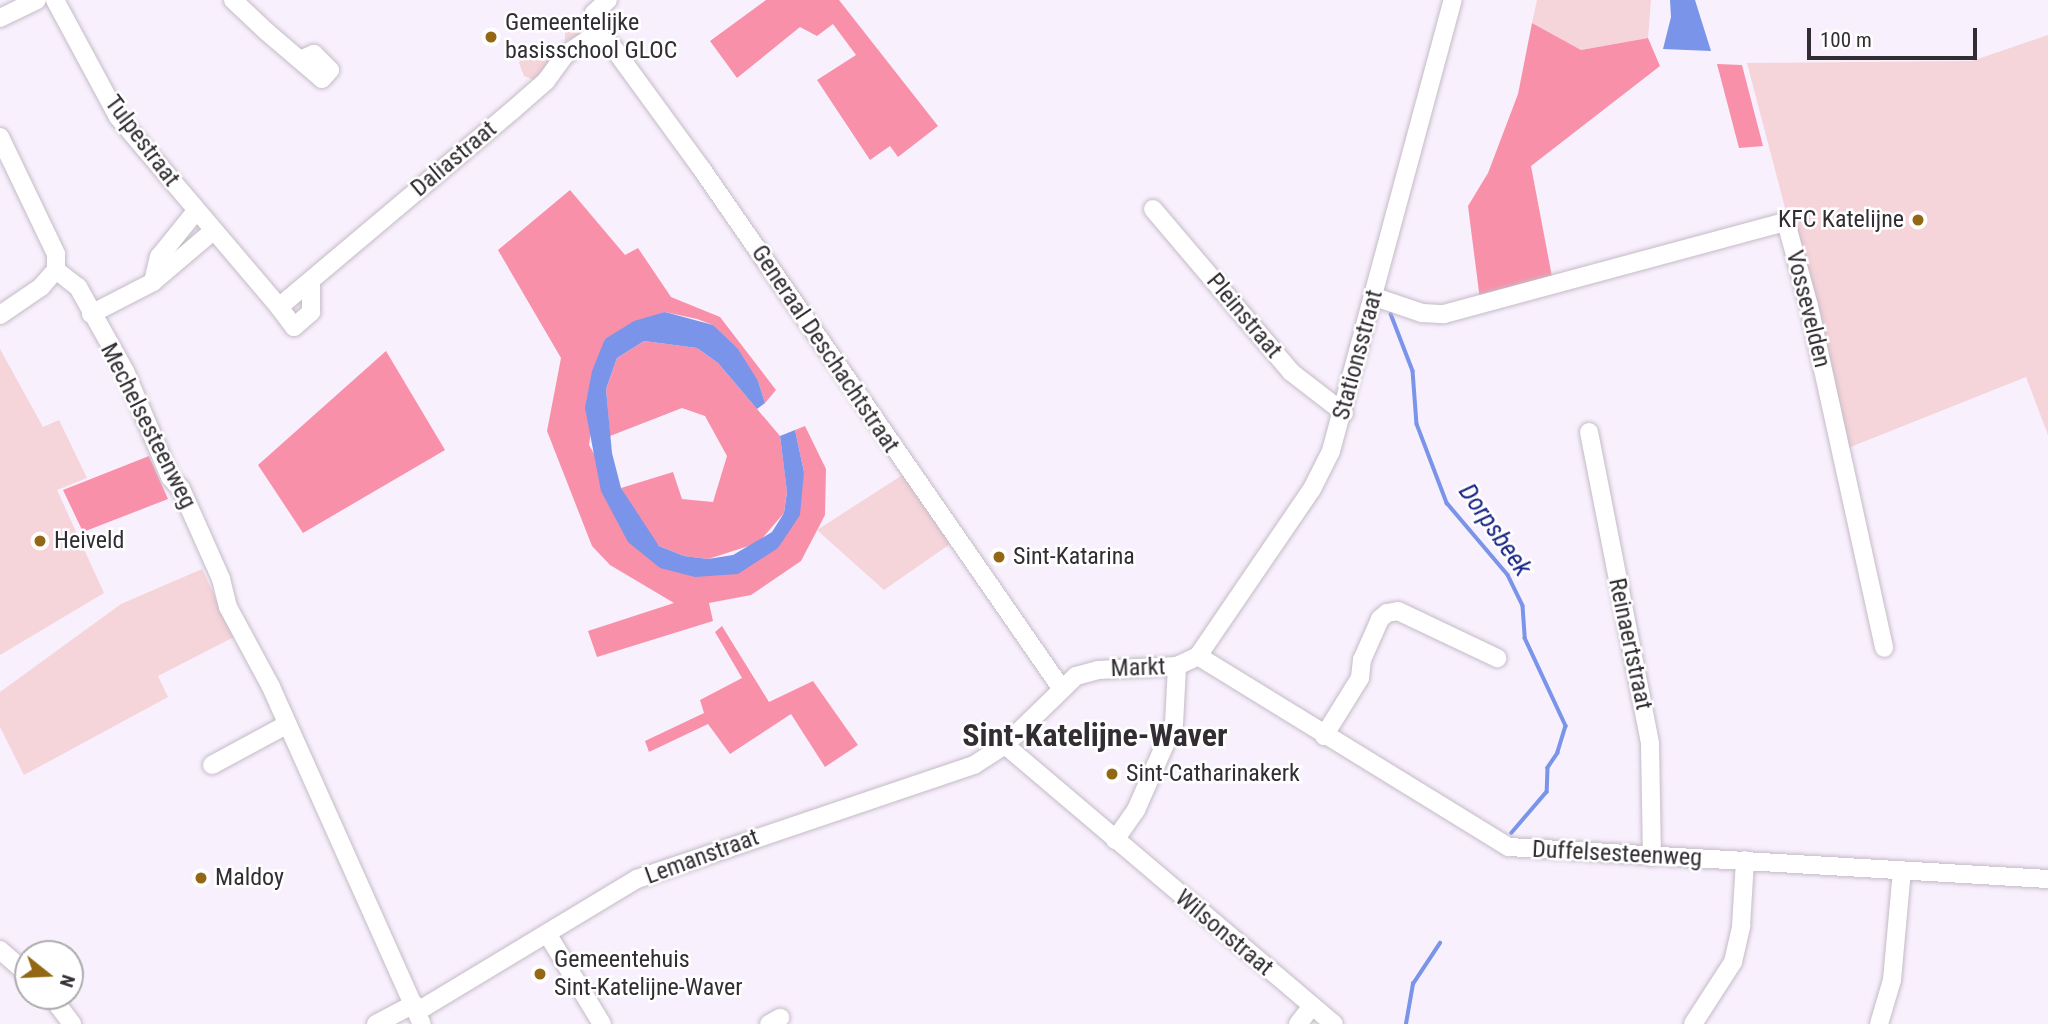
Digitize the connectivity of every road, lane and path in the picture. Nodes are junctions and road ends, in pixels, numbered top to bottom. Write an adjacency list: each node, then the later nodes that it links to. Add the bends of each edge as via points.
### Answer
1 (37, 0): 6 (street)
2 (233, 0): 8 (street)
3 (608, 0): 7 (street, via 594,13)
4 (1453, 0): 16 (street, Stationsstraat)
5 (61, 3): 11 (street, Tulpestraat, via 118,117)
6 (0, 19)
7 (594, 35): 15 (street, Daliastraat, via 565,55 541,86); 26 (street, Generaal Deschachtstraat, via 612,46 701,168)
8 (300, 60)
9 (0, 137): 13 (street, via 56,254)
10 (1153, 209): 20 (street, Pleinstraat, via 1291,372)
11 (196, 211): 12 (street, Tulpestraat); 14 (street, via 159,257)
12 (213, 230): 14 (street); 17 (street)
13 (56, 270): 18 (street, Mechelsesteenweg, via 78,287); 19 (street, via 41,288)
14 (153, 282): 18 (street)
15 (312, 282): 17 (street, Daliastraat); 17 (street, via 311,312 295,327)
16 (1375, 297): 20 (street, Stationsstraat); 22 (street, Vossevelden, via 1422,313 1444,314 1786,222 1809,306)
17 (279, 307)
18 (91, 314): 27 (street, Mechelsesteenweg, via 125,370 170,477 181,489 221,579 228,607)
19 (0, 315)
20 (1344, 413): 23 (street, Stationsstraat, via 1312,489)
21 (1589, 432): 32 (street, Reinaertstraat, via 1650,744)
22 (1884, 648)
23 (1198, 656): 25 (street); 28 (street, Duffelsesteenweg)
24 (1497, 658): 28 (street, via 1398,611 1387,613 1362,660 1360,678)
25 (1177, 666): 26 (street, Markt, via 1098,670 1076,676); 31 (street, Markt, via 1174,724 1136,810)
26 (1061, 688): 29 (street, Markt)
27 (286, 725): 30 (street); 40 (street, Mechelsesteenweg)
28 (1324, 736): 32 (street, Duffelsesteenweg, via 1509,847)
29 (1005, 745): 31 (street); 36 (street, Lemanstraat, via 944,777 673,864 607,895)
30 (212, 765)
31 (1115, 840): 39 (street, Wilsonstraat)
32 (1652, 858): 33 (street, Duffelsesteenweg)
33 (1745, 860): 34 (street, Duffelsesteenweg); 45 (street, via 1735,954 1725,981)
34 (1902, 870): 35 (street, Duffelsesteenweg); 46 (street, via 1892,980)
35 (2048, 879)
36 (548, 935): 40 (street, Lemanstraat); 42 (street)
37 (0, 950): 38 (street)
38 (14, 962)
39 (1312, 1006): 43 (street); 44 (street, Wilsonstraat)
40 (418, 1013): 41 (street, Lemanstraat)
41 (376, 1024)
42 (603, 1024)
43 (1298, 1024)
44 (1334, 1024)
45 (1693, 1024)
46 (1878, 1024)

